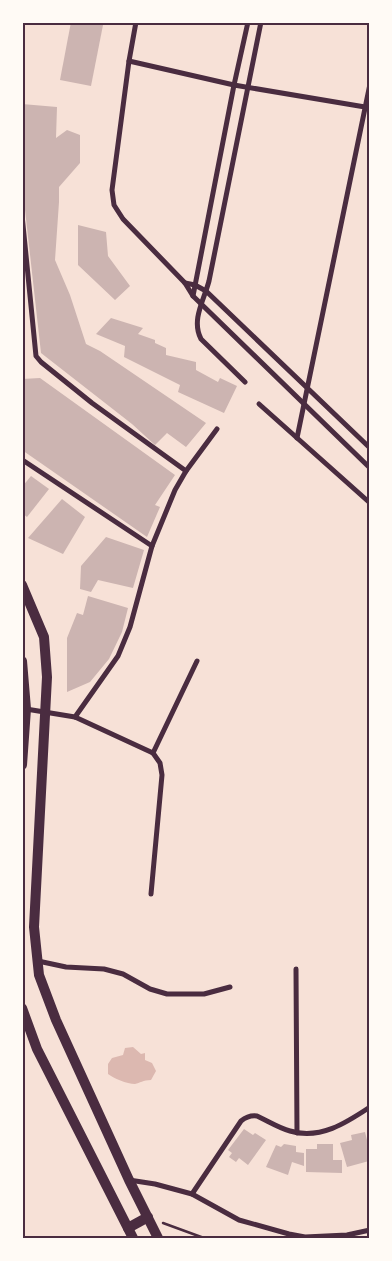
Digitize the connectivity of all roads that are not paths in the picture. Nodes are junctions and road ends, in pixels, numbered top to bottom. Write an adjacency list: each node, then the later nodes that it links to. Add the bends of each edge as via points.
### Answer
1 (136, 22): 4 (street)
2 (248, 22): 6 (street)
3 (261, 22): 7 (street)
4 (129, 62): 6 (street); 10 (street, via 112,190 114,205 123,219)
5 (370, 84): 8 (street)
6 (234, 85): 7 (street); 11 (street)
7 (248, 87): 8 (street); 12 (street)
8 (365, 107): 16 (street)
9 (22, 215): 24 (street, via 36,356 92,403)
10 (184, 283): 11 (street); 13 (street)
11 (195, 285): 12 (street); 13 (street)
12 (206, 291): 14 (street); 16 (street)
13 (193, 296): 14 (street)
14 (201, 304): 15 (street, via 197,322 201,339); 18 (street)
15 (245, 382)
16 (307, 387): 18 (street); 21 (street)
17 (259, 404): 20 (street)
18 (303, 404): 20 (street); 23 (street)
19 (217, 429): 24 (street)
20 (297, 438): 25 (street)
21 (370, 448)
22 (24, 461): 26 (street)
23 (370, 468)
24 (186, 470): 26 (street)
25 (370, 503)
26 (152, 546): 32 (street, via 130,627 118,656)
27 (22, 585): 31 (main road, via 44,637)
28 (197, 660): 33 (street)
29 (22, 661): 30 (main road)
30 (26, 709): 31 (street); 34 (main road)
31 (45, 711): 32 (street); 36 (main road, via 34,927)
32 (75, 717): 33 (street)
33 (153, 753): 35 (street, via 160,763 162,775)
34 (22, 765)
35 (151, 894)
36 (36, 961): 38 (street, via 66,968 104,969 167,994 204,994); 42 (main road, via 56,1020)
37 (296, 969): 41 (street)
38 (230, 987)
39 (22, 1008): 45 (main road, via 37,1049)
40 (370, 1108): 41 (street, via 345,1124 320,1132)
41 (297, 1133): 43 (street, via 257,1116 246,1117)
42 (129, 1180): 43 (street); 44 (main road)
43 (192, 1194): 46 (street, via 239,1220 289,1234 304,1237 347,1235)
44 (148, 1217): 45 (main road); 48 (main road)
45 (128, 1228): 47 (main road)
46 (370, 1230)
47 (133, 1238)
48 (158, 1238)

